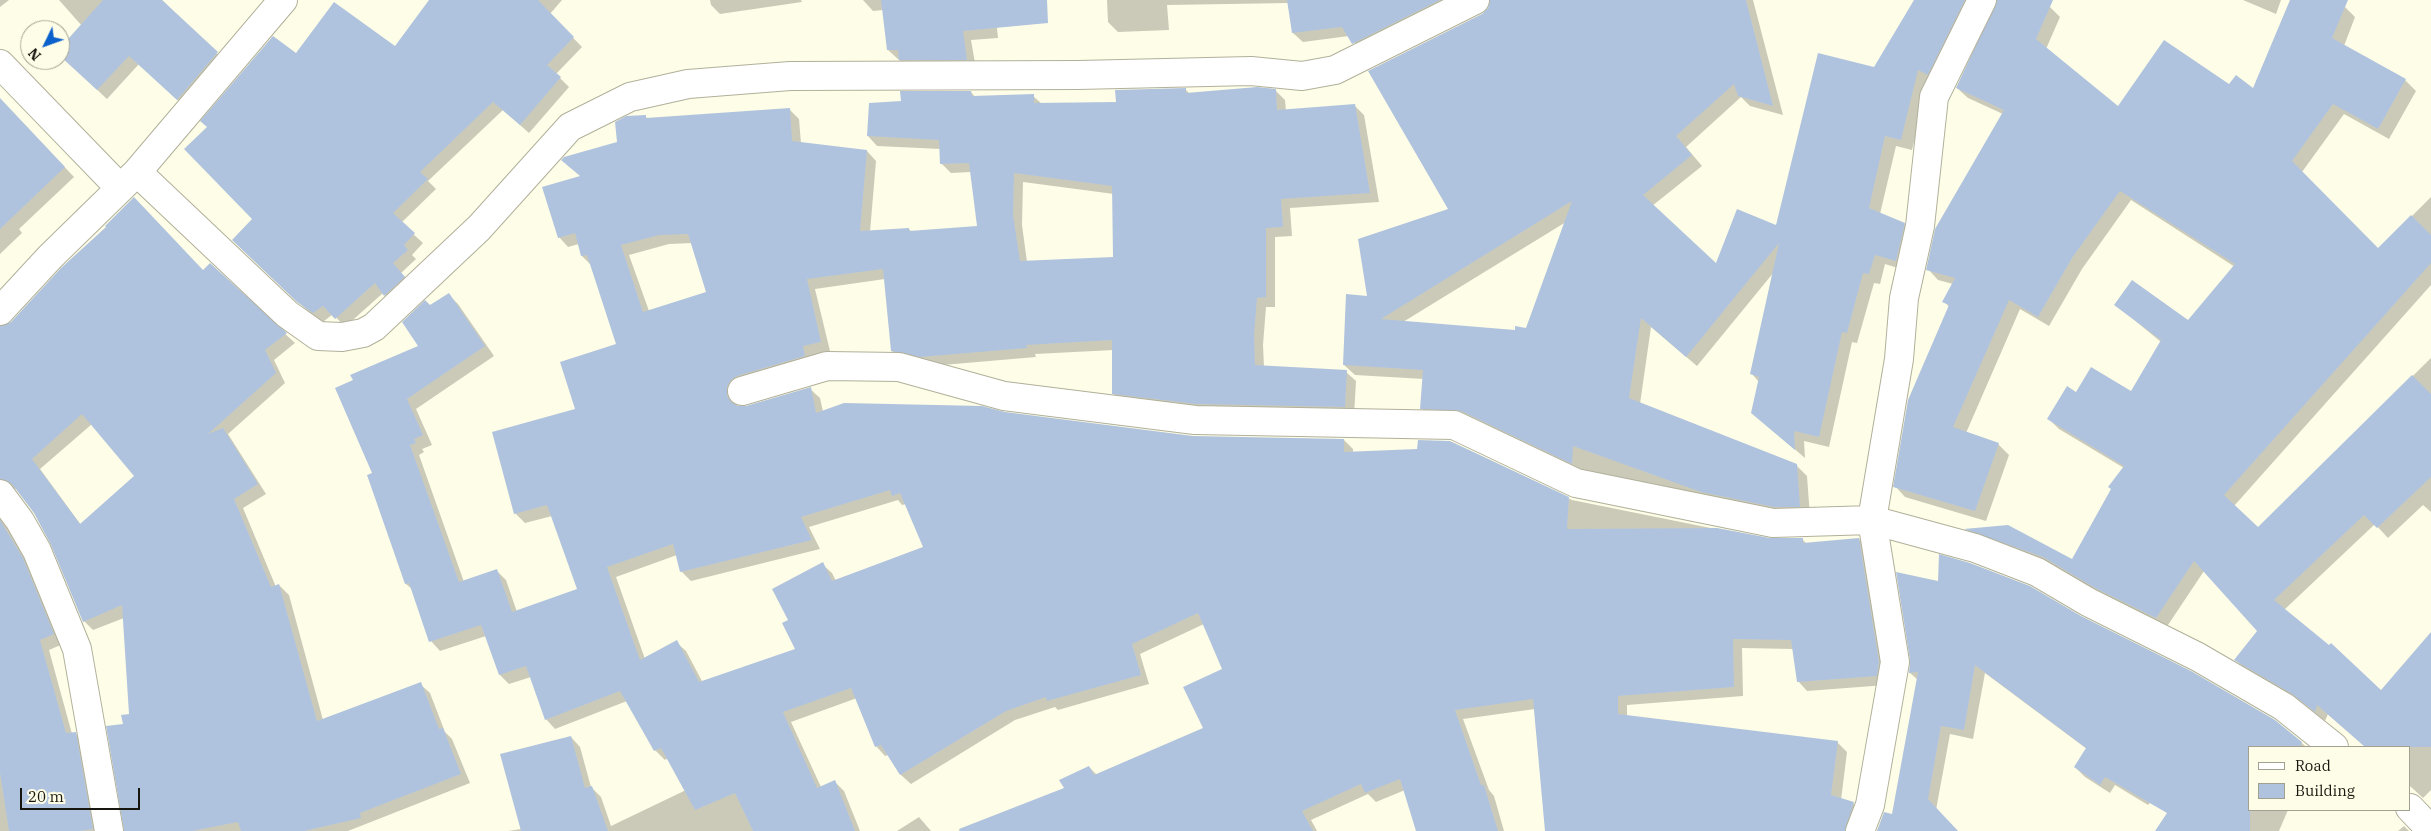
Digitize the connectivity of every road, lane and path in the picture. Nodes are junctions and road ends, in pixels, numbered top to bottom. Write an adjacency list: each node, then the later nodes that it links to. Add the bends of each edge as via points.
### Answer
1 (283, 0): 5 (street)
2 (1475, 0): 5 (street, via 1335,70 1302,76 1251,71 790,76 688,84 630,97 570,127 479,228 374,327 342,337 318,336 287,314)
3 (1982, 0): 9 (street, via 1934,98 1920,226 1904,298 1899,359)
4 (0, 64): 5 (street)
5 (128, 180): 6 (street)
6 (0, 310)
7 (742, 391): 9 (street, via 827,366 898,367 1004,396 1195,420 1454,425 1576,483 1773,523)
8 (0, 494): 13 (street, via 37,551 77,649)
9 (1872, 520): 10 (street, via 1975,548 2037,572 2088,602 2207,662 2284,707); 14 (street, via 1895,662 1870,805)
10 (2333, 746)
11 (2411, 809): 12 (street)
12 (2431, 830)
13 (110, 831)
14 (1860, 831)

